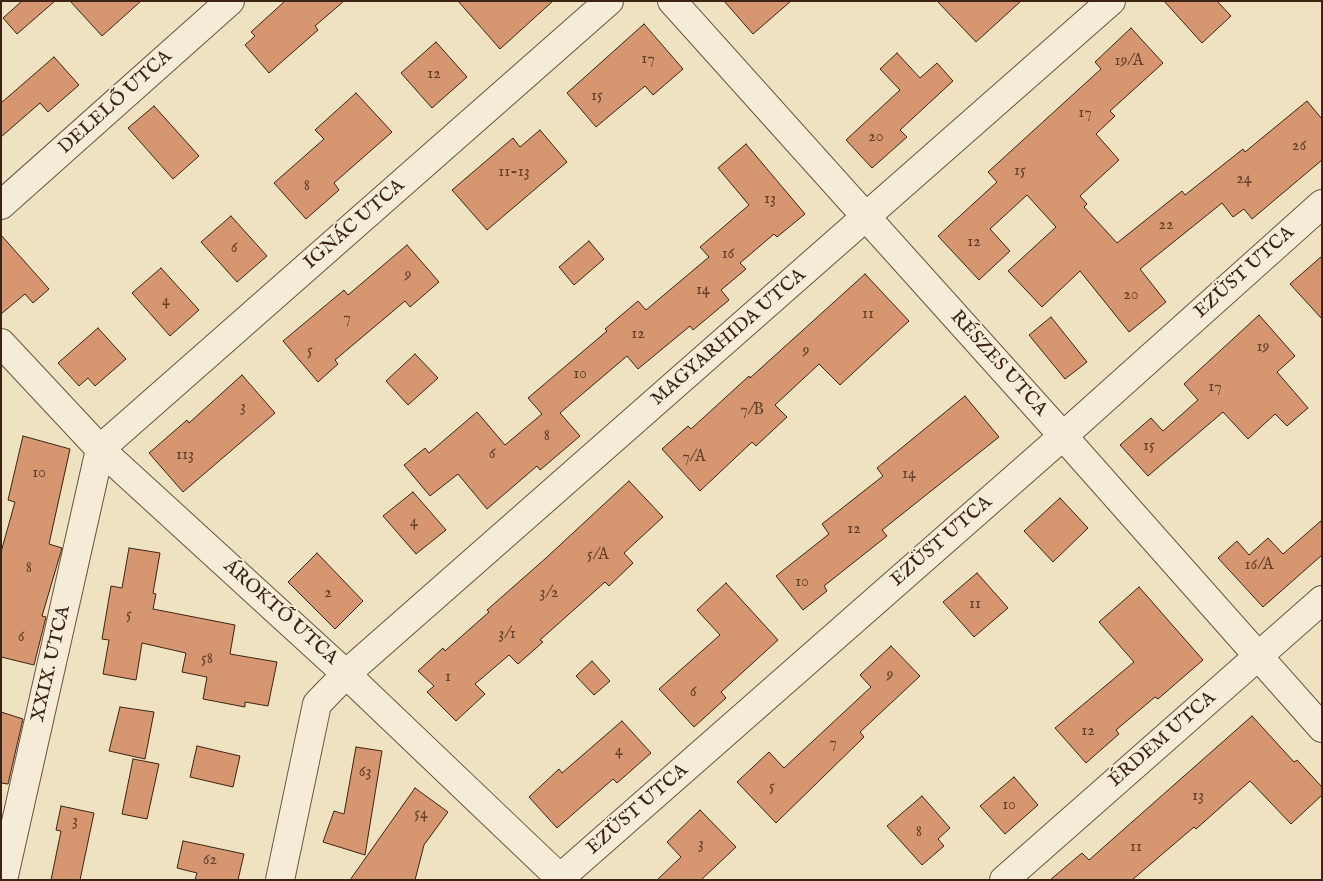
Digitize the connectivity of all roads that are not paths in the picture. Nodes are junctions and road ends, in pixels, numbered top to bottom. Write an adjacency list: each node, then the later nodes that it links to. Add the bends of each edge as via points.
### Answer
1 (230, 1): 6 (street, DELELŐ UTCA)
2 (609, 1): 10 (street, IGNÁC UTCA)
3 (672, 1): 7 (street, RÉSZES UTCA)
4 (1111, 1): 7 (street, MAGYARHIDA UTCA)
5 (1322, 204): 9 (street, EZÜST UTCA)
6 (1, 205)
7 (865, 218): 9 (street, RÉSZES UTCA); 13 (street, MAGYARHIDA UTCA)
8 (1, 343): 10 (street, ÁROKTŐ UTCA)
9 (1063, 436): 12 (street, RÉSZES UTCA); 15 (street, EZÜST UTCA)
10 (100, 449): 13 (street, ÁROKTŐ UTCA); 16 (street, XXIX. UTCA)
11 (1322, 600): 12 (street, ÉRDEM UTCA)
12 (1259, 656): 14 (street, RÉSZES UTCA); 18 (street, ÉRDEM UTCA)
13 (346, 674): 15 (street, ÁROKTŐ UTCA); 17 (street, MAGYARHIDA UTCA, via 317,704)
14 (1322, 728)
15 (561, 879)
16 (3, 880)
17 (280, 880)
18 (1004, 880)

